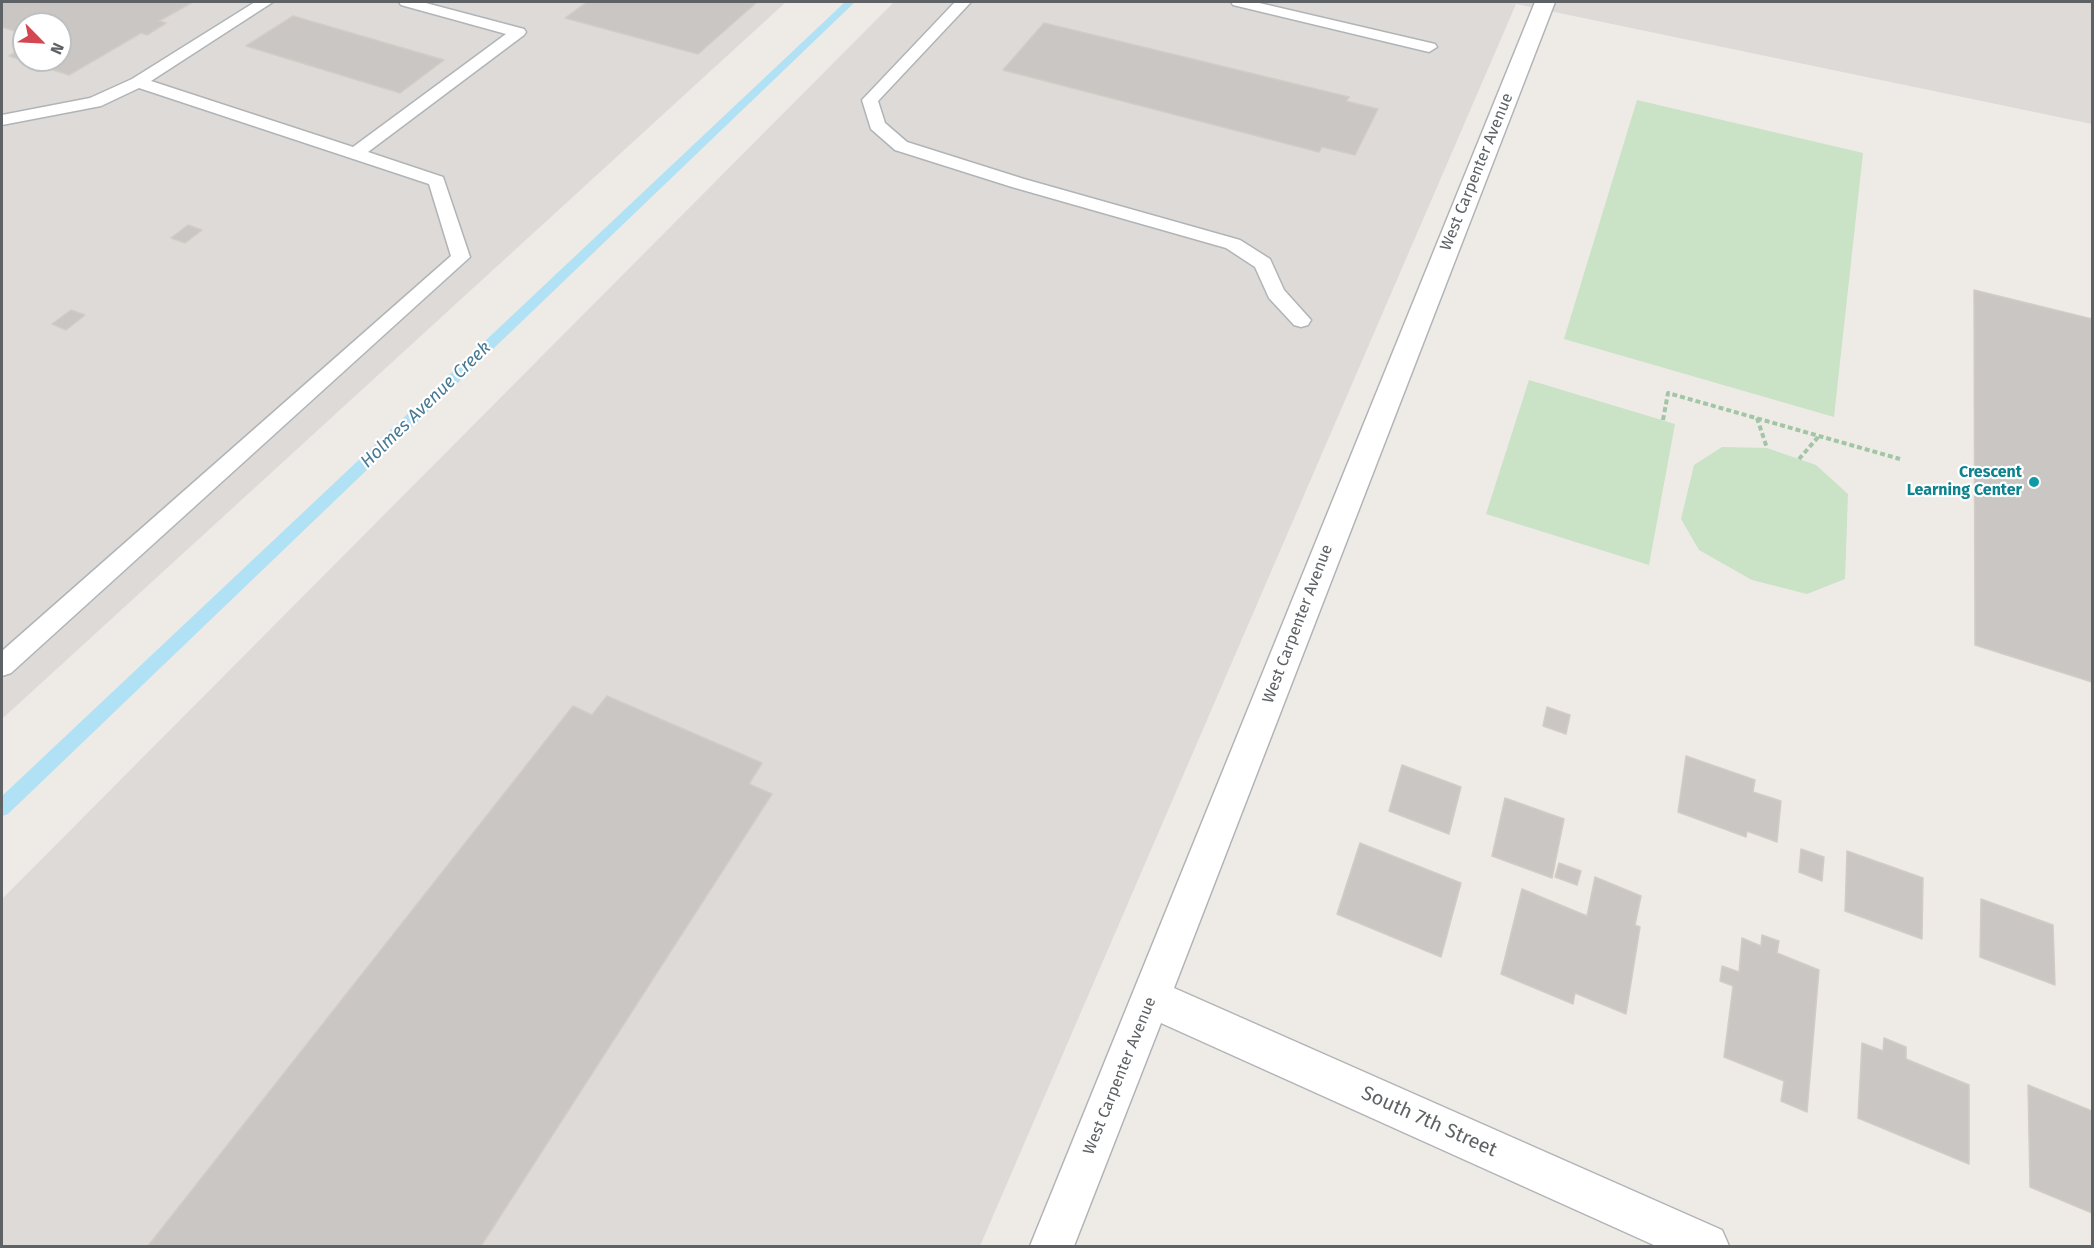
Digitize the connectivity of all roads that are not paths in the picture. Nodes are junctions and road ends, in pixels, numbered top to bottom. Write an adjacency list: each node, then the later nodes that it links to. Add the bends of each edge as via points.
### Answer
1 (265, 2): 7 (lane)
2 (406, 2): 9 (lane, via 518,32)
3 (963, 2): 10 (lane, via 870,100 876,125 901,146 1233,244 1263,263 1276,293)
4 (1238, 2): 6 (lane)
5 (1545, 2): 12 (street, West Carpenter Avenue)
6 (1429, 47)
7 (138, 82): 8 (lane, via 95,102); 9 (lane)
8 (2, 120)
9 (355, 154): 11 (lane, via 437,182 461,257)
10 (1301, 320)
11 (2, 666)
12 (1151, 998): 13 (street, West Carpenter Avenue); 14 (street, South 7th Street)
13 (1052, 1246)
14 (1706, 1246)

